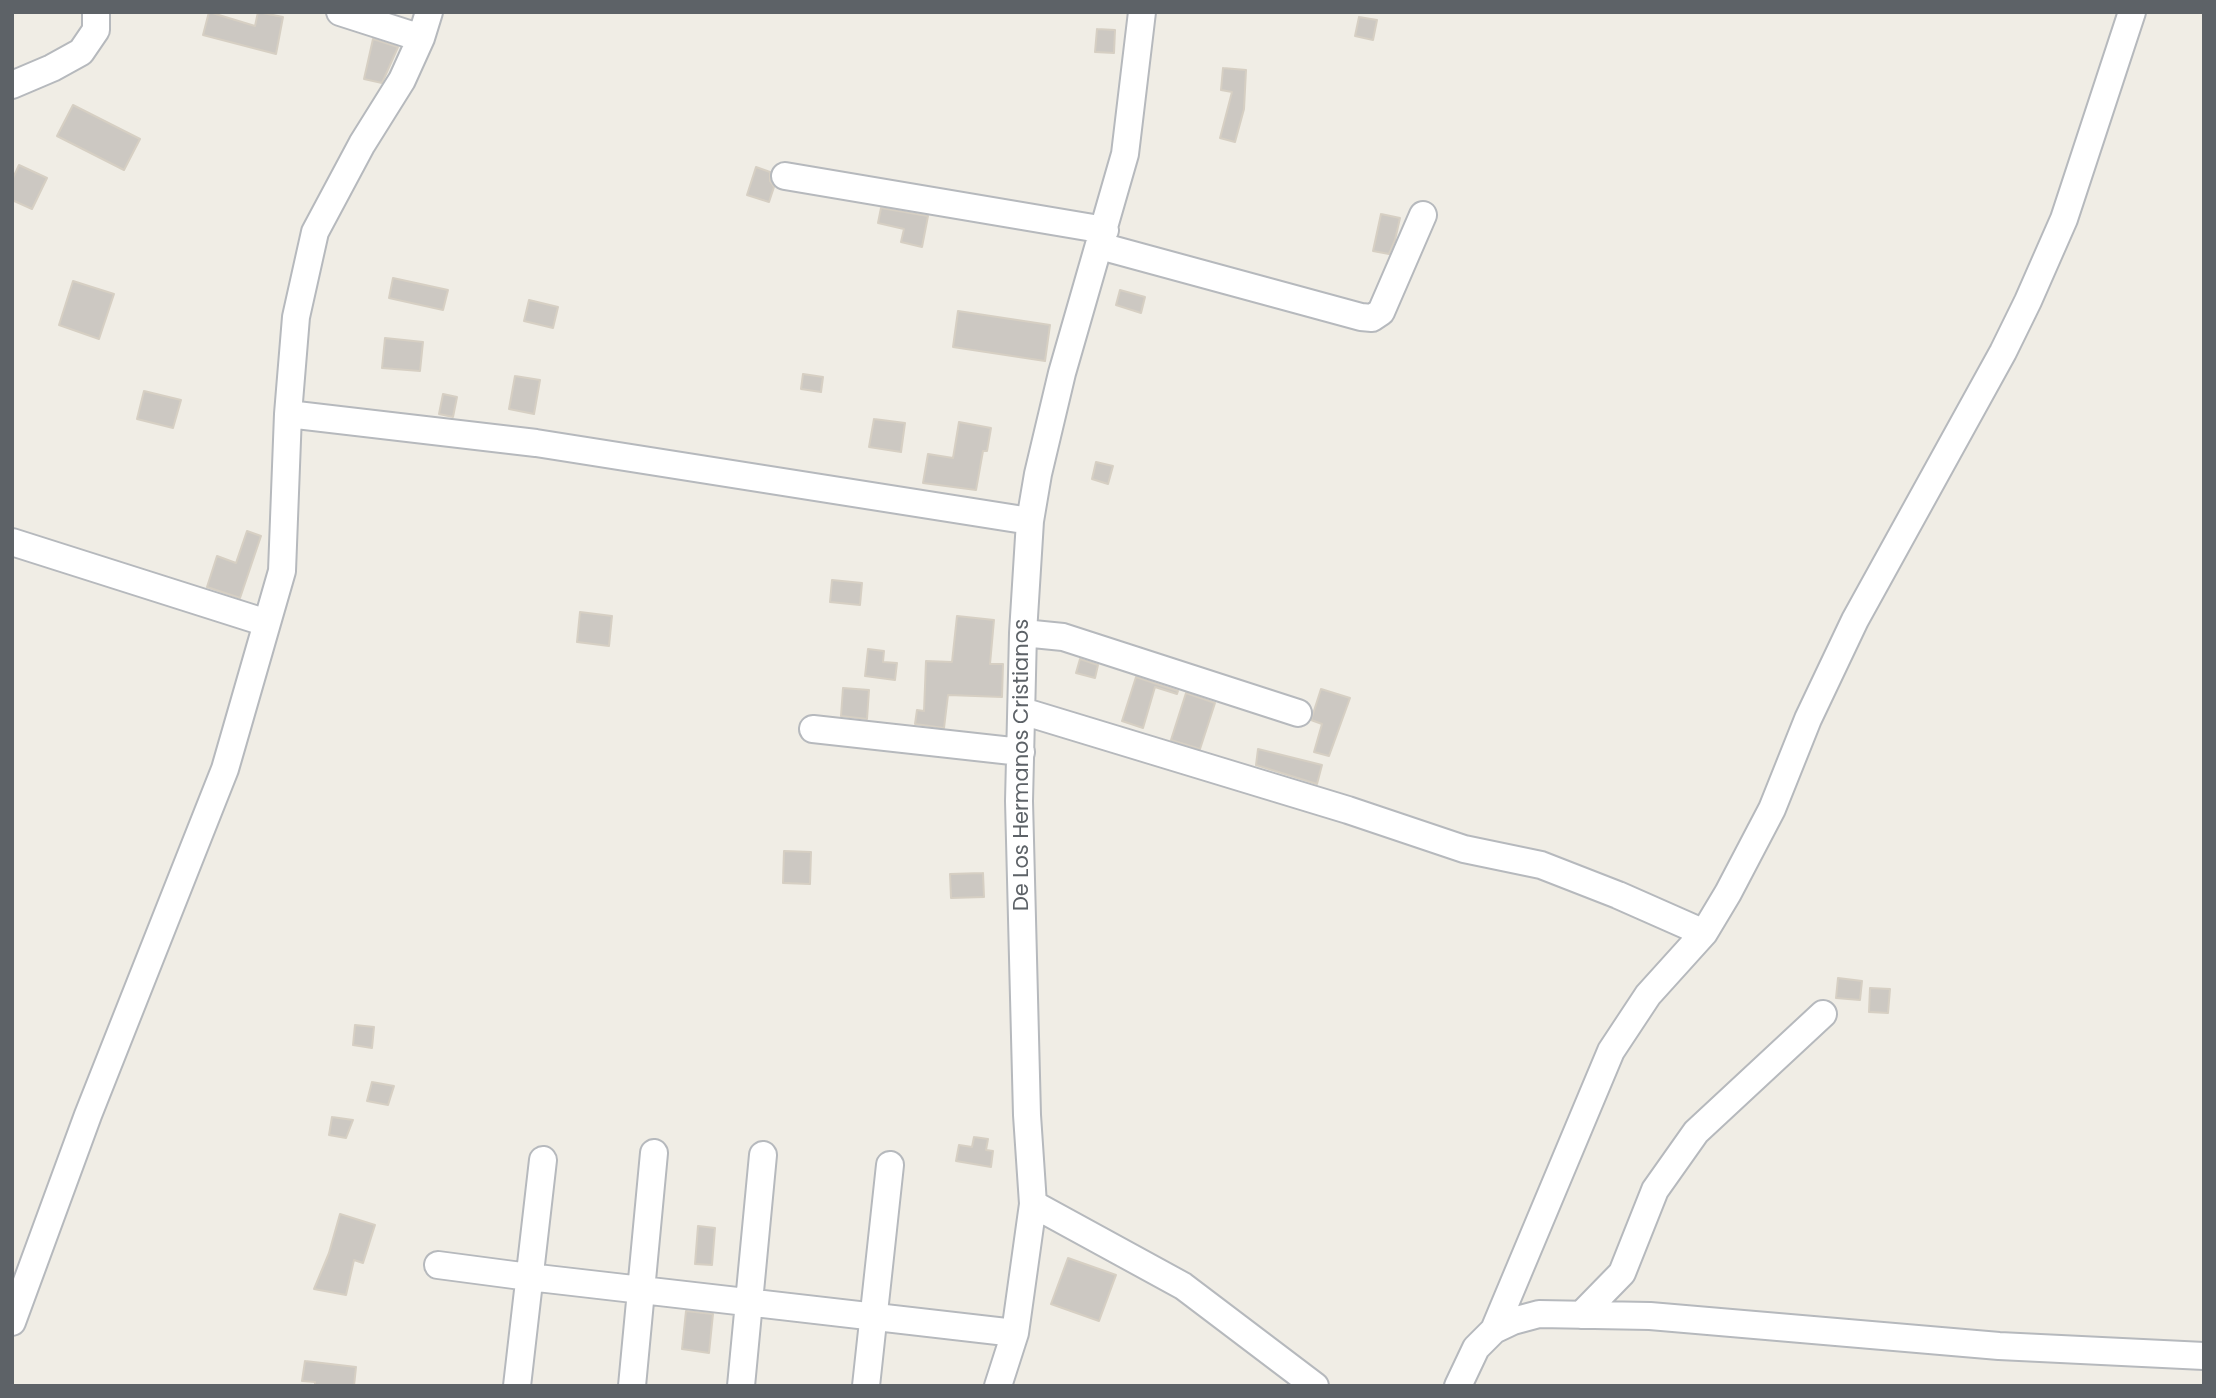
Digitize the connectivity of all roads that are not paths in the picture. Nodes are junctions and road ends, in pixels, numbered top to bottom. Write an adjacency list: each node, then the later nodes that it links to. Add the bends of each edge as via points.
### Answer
1 (96, 12): 7 (street, via 96,30 81,52)
2 (340, 12): 6 (street)
3 (429, 12): 6 (street)
4 (1142, 12): 10 (street, De Los Hermanos Cristianos, via 1125,153)
5 (2132, 12): 20 (street, via 2064,219 2028,301 1855,620 1772,809)
6 (421, 38): 11 (street, via 315,232 296,317)
7 (12, 85)
8 (785, 176): 10 (street)
9 (1423, 215): 10 (street, via 1381,312 1372,318)
10 (1102, 238): 12 (street, De Los Hermanos Cristianos, via 1062,373)
11 (288, 414): 12 (street, via 536,443); 14 (street, via 282,571)
12 (1030, 521): 15 (street, De Los Hermanos Cristianos)
13 (12, 542): 14 (street)
14 (267, 623): 33 (street, via 225,769)
15 (1023, 633): 16 (street, De Los Hermanos Cristianos); 17 (street, via 1063,637)
16 (1022, 711): 19 (street, De Los Hermanos Cristianos); 20 (street, via 1464,849 1541,865)
17 (1298, 713)
18 (813, 729): 19 (street)
19 (1021, 752): 26 (street, De Los Hermanos Cristianos, via 1027,1115)
20 (1704, 933): 34 (street, via 1648,995 1611,1051)
21 (1823, 1014): 31 (street, via 1696,1132 1655,1190 1622,1273)
22 (654, 1153): 29 (street)
23 (763, 1155): 30 (street)
24 (543, 1160): 28 (street)
25 (890, 1165): 32 (street)
26 (1033, 1204): 35 (street, De Los Hermanos Cristianos); 42 (street, via 1183,1286)
27 (438, 1265): 28 (street)
28 (529, 1277): 29 (street); 37 (street)
29 (641, 1290): 30 (street); 38 (street)
30 (749, 1303): 32 (street); 39 (street)
31 (1581, 1315): 34 (street, via 1539,1314); 36 (street, via 1650,1316 2010,1347)
32 (873, 1317): 35 (street); 40 (street)
33 (12, 1322)
34 (1494, 1330): 43 (street, via 1476,1348)
35 (1015, 1333): 41 (street, De Los Hermanos Cristianos)
36 (2204, 1356)
37 (517, 1386)
38 (632, 1386)
39 (741, 1386)
40 (866, 1386)
41 (998, 1386)
42 (1315, 1386)
43 (1458, 1386)

